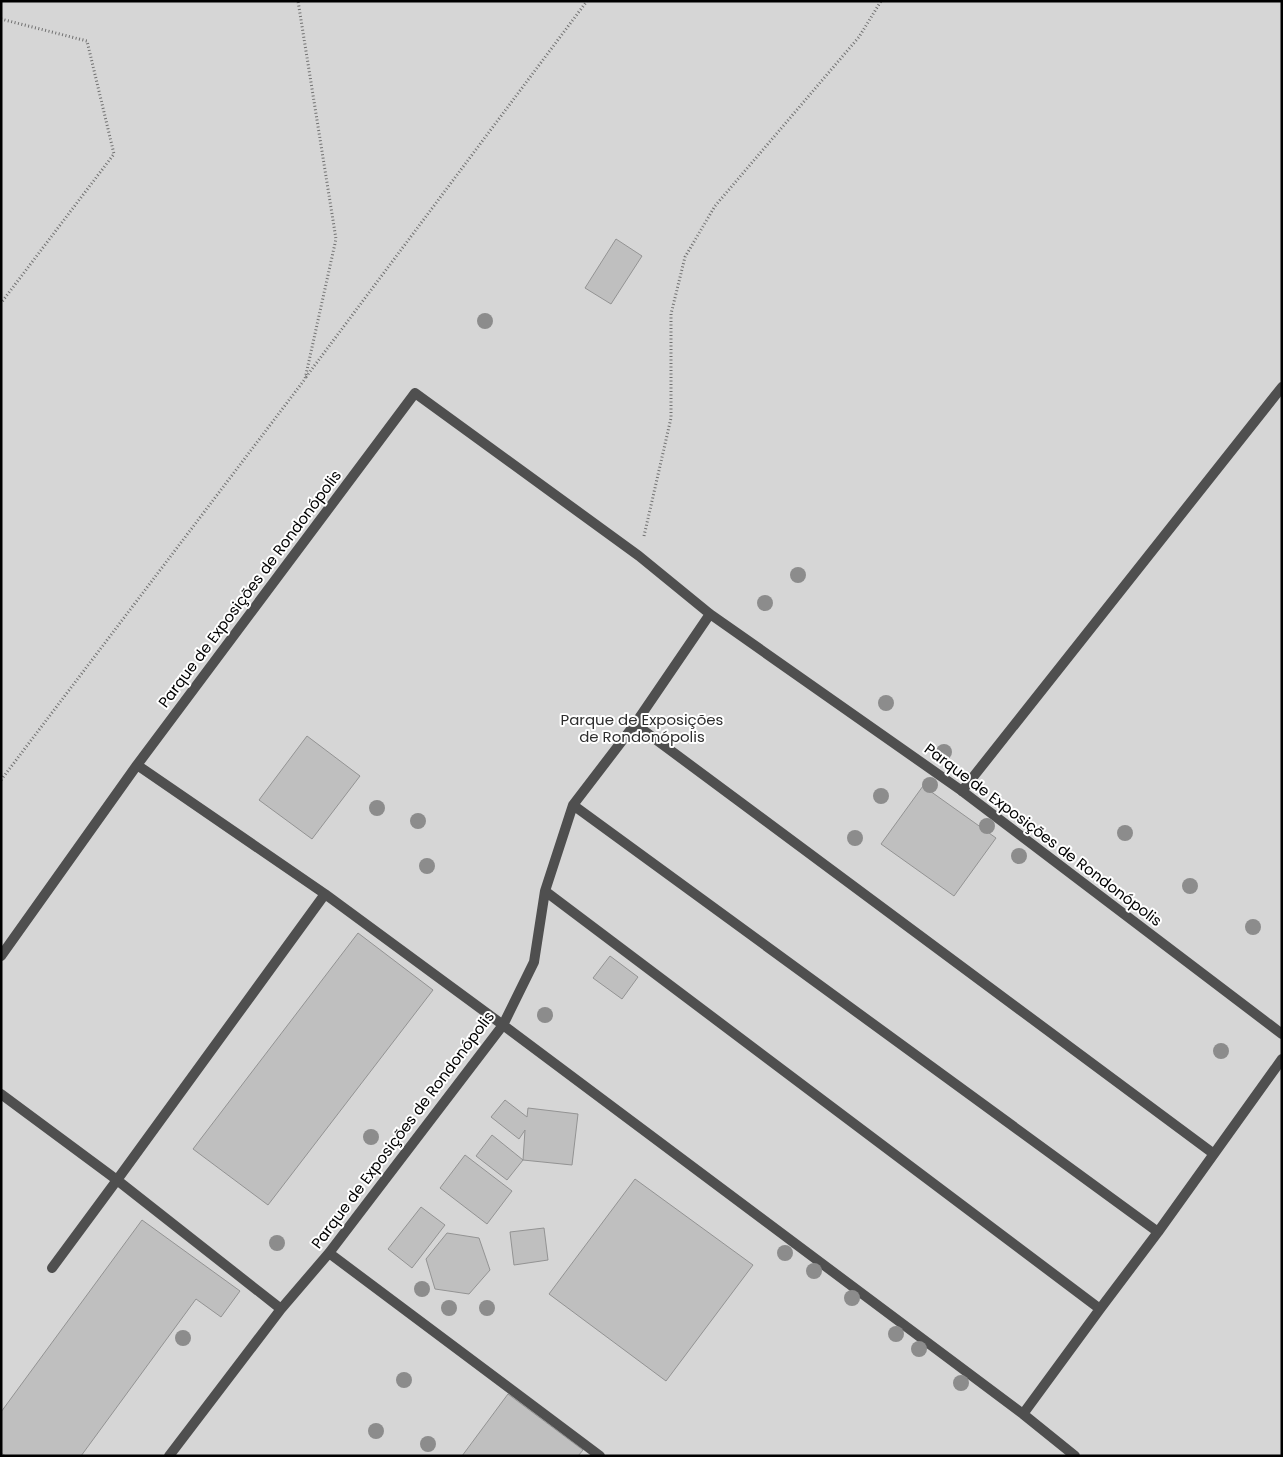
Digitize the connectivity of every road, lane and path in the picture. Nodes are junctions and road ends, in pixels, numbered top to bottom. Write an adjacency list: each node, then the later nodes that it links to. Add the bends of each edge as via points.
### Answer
1 (298, 1): 6 (path, via 336,239)
2 (587, 1): 6 (path)
3 (880, 1): 8 (path, via 859,37 715,206 685,257 671,314 671,418)
4 (1, 19): 5 (path, via 87,41 114,154)
5 (1, 303)
6 (305, 379): 12 (path)
7 (1282, 387): 13 (street)
8 (639, 556): 9 (street, Parque de Exposições de Rondonópolis); 11 (street, Parque de Exposições de Rondonópolis, via 415,393)
9 (710, 614): 10 (street, Parque de Exposições de Rondonópolis); 13 (street, Parque de Exposições de Rondonópolis)
10 (635, 724): 14 (street, Parque de Exposições de Rondonópolis); 22 (street)
11 (138, 765): 16 (street); 17 (street, Parque de Exposições de Rondonópolis)
12 (1, 780)
13 (962, 791): 19 (street, Parque de Exposições de Rondonópolis)
14 (573, 805): 15 (street, Parque de Exposições de Rondonópolis); 24 (street)
15 (545, 890): 18 (street, Parque de Exposições de Rondonópolis, via 534,962); 28 (street)
16 (324, 894): 18 (street); 23 (street)
17 (1, 956)
18 (504, 1025): 25 (street, Parque de Exposições de Rondonópolis); 29 (street)
19 (1282, 1034)
20 (1282, 1059): 22 (street)
21 (1, 1094): 23 (street)
22 (1214, 1154): 24 (street)
23 (117, 1180): 26 (street); 27 (street)
24 (1158, 1232): 28 (street)
25 (329, 1253): 27 (street, Parque de Exposições de Rondonópolis); 31 (street)
26 (52, 1268)
27 (280, 1309): 30 (street, Parque de Exposições de Rondonópolis)
28 (1100, 1309): 29 (street)
29 (1024, 1414): 32 (street)
30 (169, 1456)
31 (600, 1456)
32 (1075, 1456)

